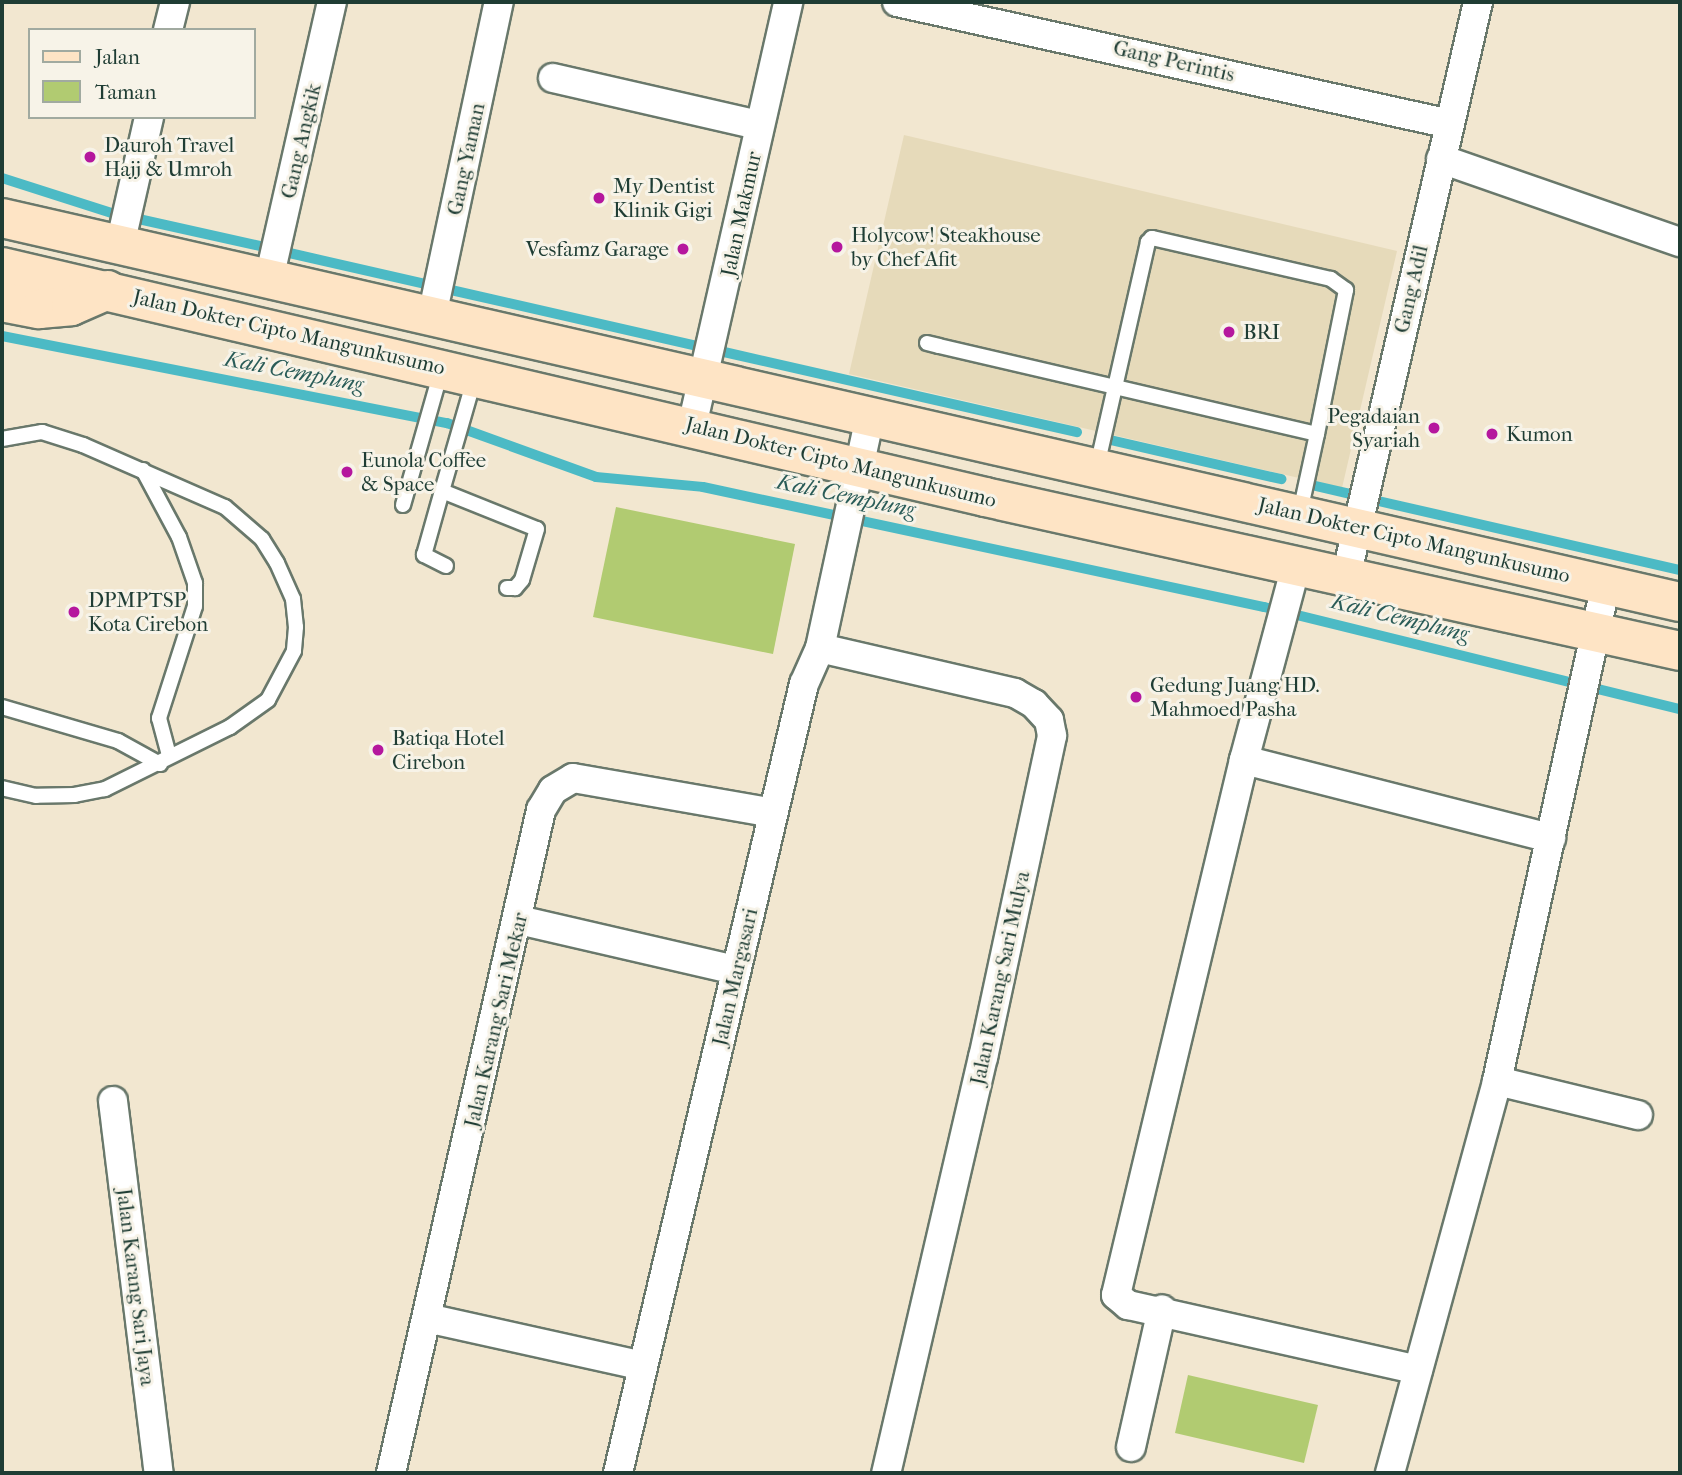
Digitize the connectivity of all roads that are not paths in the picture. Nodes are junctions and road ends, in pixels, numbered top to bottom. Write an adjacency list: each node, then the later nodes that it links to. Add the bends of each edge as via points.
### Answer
1 (175, 2): 8 (street)
2 (332, 2): 18 (street, Gang Angkik)
3 (499, 2): 21 (street, Gang Yaman)
4 (788, 2): 12 (street, Jalan Makmur)
5 (897, 2): 7 (street, Gang Perintis)
6 (1478, 2): 11 (street, Gang Adil)
7 (972, 9): 11 (street, Gang Perintis)
8 (169, 28)
9 (553, 78): 12 (street)
10 (149, 119): 16 (street)
11 (1450, 124): 13 (street, Gang Adil)
12 (760, 125): 23 (street, Jalan Makmur)
13 (1441, 159): 15 (street); 36 (street, Gang Adil)
14 (2, 218): 16 (main road, Jalan Dokter Cipto Mangunkusumo)
15 (1680, 242)
16 (120, 245): 18 (main road, Jalan Dokter Cipto Mangunkusumo)
17 (2, 267): 19 (main road, Jalan Dokter Cipto Mangunkusumo)
18 (270, 279): 21 (main road, Jalan Dokter Cipto Mangunkusumo)
19 (108, 290): 20 (main road, via 71,306 39,309); 24 (main road, Jalan Dokter Cipto Mangunkusumo)
20 (2, 302)
21 (432, 316): 23 (main road, Jalan Dokter Cipto Mangunkusumo)
22 (927, 342): 25 (lane)
23 (703, 378): 26 (main road, Jalan Dokter Cipto Mangunkusumo); 27 (street, Jalan Makmur)
24 (455, 384): 27 (main road, Jalan Dokter Cipto Mangunkusumo); 33 (lane, via 455,447); 34 (lane, via 422,445)
25 (1115, 387): 28 (lane); 28 (lane, via 1148,242 1156,238 1331,279 1346,290); 30 (lane)
26 (870, 416): 30 (main road, Jalan Dokter Cipto Mangunkusumo); 32 (street, Jalan Margasari)
27 (692, 426): 32 (main road, Jalan Dokter Cipto Mangunkusumo)
28 (1317, 434): 35 (lane)
29 (2, 439): 31 (lane, via 42,432)
30 (1096, 467): 35 (main road, Jalan Dokter Cipto Mangunkusumo)
31 (143, 470): 47 (lane, via 179,537 195,583 195,607 159,718); 47 (lane, via 225,507 262,539 286,581 296,626 294,651 268,700 230,727)
32 (857, 473): 39 (main road, Jalan Dokter Cipto Mangunkusumo); 44 (street, Jalan Margasari)
33 (442, 491): 37 (lane, via 424,555); 41 (lane, via 537,529 522,580 515,589)
34 (403, 505)
35 (1299, 514): 36 (main road, Jalan Dokter Cipto Mangunkusumo)
36 (1354, 526): 38 (street, Gang Adil); 40 (main road, Jalan Dokter Cipto Mangunkusumo)
37 (446, 566)
38 (1346, 577): 39 (main road, Jalan Dokter Cipto Mangunkusumo); 43 (main road, Jalan Dokter Cipto Mangunkusumo)
39 (1292, 580): 48 (street)
40 (1606, 584): 42 (main road, Jalan Dokter Cipto Mangunkusumo); 43 (street)
41 (507, 588)
42 (1680, 602)
43 (1595, 640): 45 (main road, Jalan Dokter Cipto Mangunkusumo); 51 (street)
44 (820, 648): 50 (street, Jalan Margasari, via 804,684); 65 (street, Jalan Karang Sari Mulya, via 1015,693 1049,720 1052,736 984,1057)
45 (1680, 651)
46 (2, 707): 47 (lane, via 118,741)
47 (164, 760): 49 (lane, via 105,789 75,795 36,796)
48 (1244, 760): 51 (street); 57 (street, via 1116,1281 1116,1295 1128,1305)
49 (2, 788)
50 (773, 813): 52 (street, Jalan Karang Sari Mekar, via 573,778 561,783 541,810); 53 (street, Jalan Margasari)
51 (1551, 838): 54 (street)
52 (519, 920): 53 (street); 58 (street, Jalan Karang Sari Mekar)
53 (736, 970): 59 (street, Jalan Margasari)
54 (1497, 1082): 56 (street); 60 (street)
55 (113, 1101): 62 (street, Jalan Karang Sari Jaya)
56 (1639, 1115)
57 (1161, 1309): 60 (street); 61 (street)
58 (427, 1318): 59 (street); 63 (street, Jalan Karang Sari Mekar)
59 (643, 1366): 64 (street, Jalan Margasari)
60 (1418, 1370): 66 (street)
61 (1131, 1447)
62 (159, 1473)
63 (391, 1473)
64 (618, 1473)
65 (886, 1473)
66 (1390, 1473)

